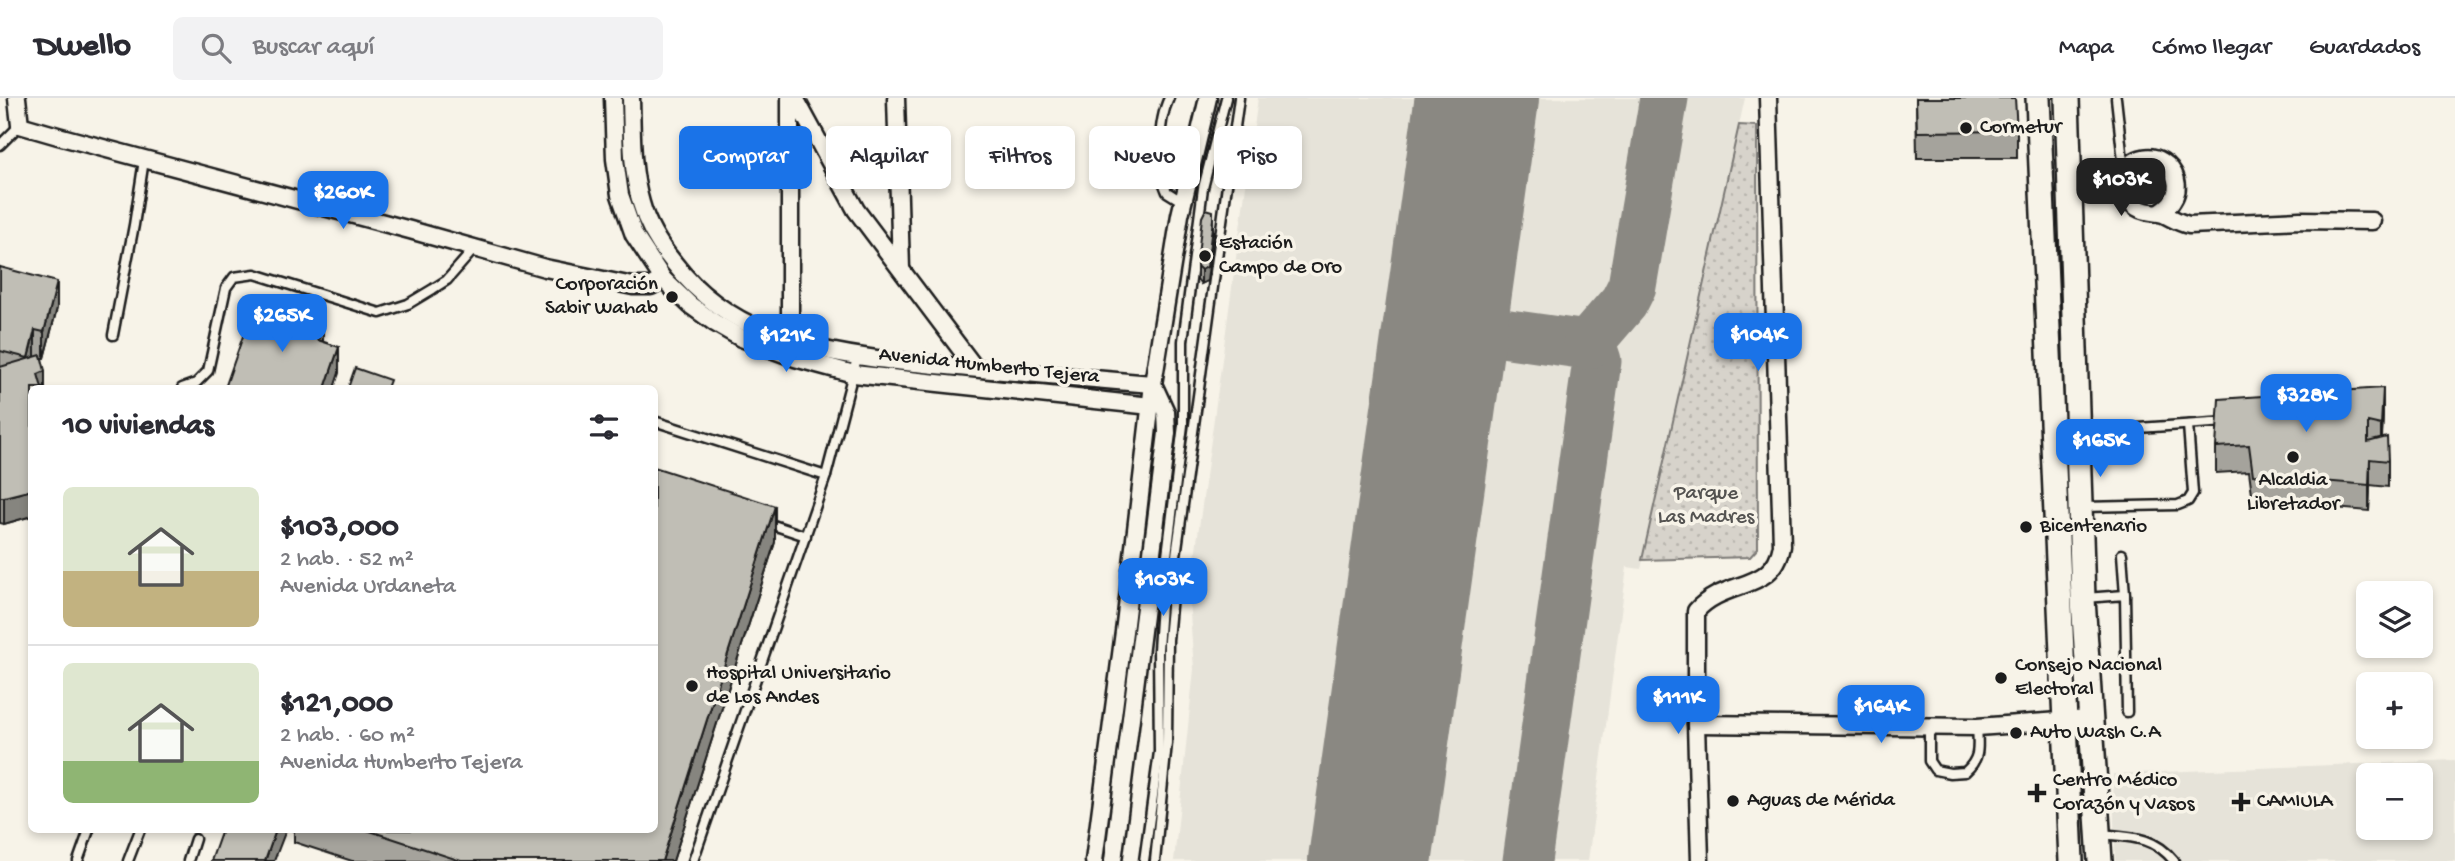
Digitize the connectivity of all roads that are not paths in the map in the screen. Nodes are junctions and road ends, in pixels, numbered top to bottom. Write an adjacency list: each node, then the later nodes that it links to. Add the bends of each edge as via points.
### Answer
1 (17, 98): 14 (street)
2 (613, 98): 24 (street, Avenida Humberto Tejera, via 620,195 634,235)
3 (631, 98): 26 (street, Avenida Humberto Tejera, via 633,164 641,205 661,246 711,303 740,321)
4 (793, 98): 23 (street, via 856,210); 26 (street)
5 (896, 98): 23 (street)
6 (1169, 98): 19 (lane, via 1163,112 1160,165 1167,192)
7 (1208, 98): 19 (street)
8 (1226, 98): 60 (lane, via 1203,188 1183,341 1183,425 1158,650 1159,752)
9 (1239, 98): 61 (lane, via 1175,563 1168,640 1167,743)
10 (1768, 98): 47 (street, via 1782,545 1780,560 1766,575 1720,592 1696,611)
11 (2038, 98): 46 (street)
12 (2067, 98): 17 (street)
13 (2116, 98): 18 (lane)
14 (20, 125): 15 (lane); 16 (street)
15 (0, 145)
16 (144, 160): 22 (street); 25 (lane)
17 (2068, 174): 18 (street); 36 (street)
18 (2121, 174): 20 (street, via 2122,192 2132,203 2143,211); 20 (street, via 2133,160 2147,156 2170,168 2176,193)
19 (1183, 202): 30 (street)
20 (2160, 212): 21 (street, via 2189,225)
21 (2372, 221)
22 (475, 248): 24 (street, via 632,286 651,286); 31 (lane, via 433,289 380,313 255,274 234,277 226,288 208,371)
23 (901, 268): 29 (street)
24 (663, 279): 27 (street, Avenida Humberto Tejera, via 715,323)
25 (113, 335)
26 (790, 341): 27 (street); 28 (street, Avenida Humberto Tejera)
27 (795, 358): 28 (street, Avenida Humberto Tejera)
28 (855, 366): 29 (street, Avenida Humberto Tejera); 32 (street, Avenida Humberto Tejera); 37 (lane)
29 (975, 369): 30 (street, Avenida Humberto Tejera)
30 (1153, 384): 32 (street); 59 (street, via 1166,412 1167,433)
31 (190, 385)
32 (1151, 406): 58 (street)
33 (2243, 420): 35 (lane)
34 (658, 422): 37 (lane)
35 (2188, 425): 36 (lane); 38 (lane, via 2193,493 2188,501)
36 (2076, 432): 38 (street)
37 (826, 476): 40 (lane)
38 (2079, 507): 43 (street)
39 (753, 519): 40 (lane)
40 (806, 536): 57 (lane)
41 (2122, 554): 42 (lane)
42 (2125, 595): 43 (lane); 44 (lane)
43 (2082, 598): 45 (street)
44 (2127, 712)
45 (2089, 719): 46 (street); 52 (street)
46 (2066, 720): 49 (street); 64 (street)
47 (1701, 725): 48 (street); 62 (street); 63 (street)
48 (1929, 727): 49 (street); 49 (lane, via 1929,761 1935,770 1950,773 1965,772 1974,764)
49 (1977, 727)
50 (88, 833): 54 (lane)
51 (139, 833): 55 (lane)
52 (2098, 833): 65 (street); 66 (lane, via 2144,839 2164,849)
53 (195, 839): 56 (lane)
54 (78, 861)
55 (128, 861)
56 (188, 861)
57 (694, 861)
58 (1094, 861)
59 (1113, 861)
60 (1144, 861)
61 (1155, 861)
62 (1700, 861)
63 (1710, 861)
64 (2071, 861)
65 (2100, 861)
66 (2174, 861)

